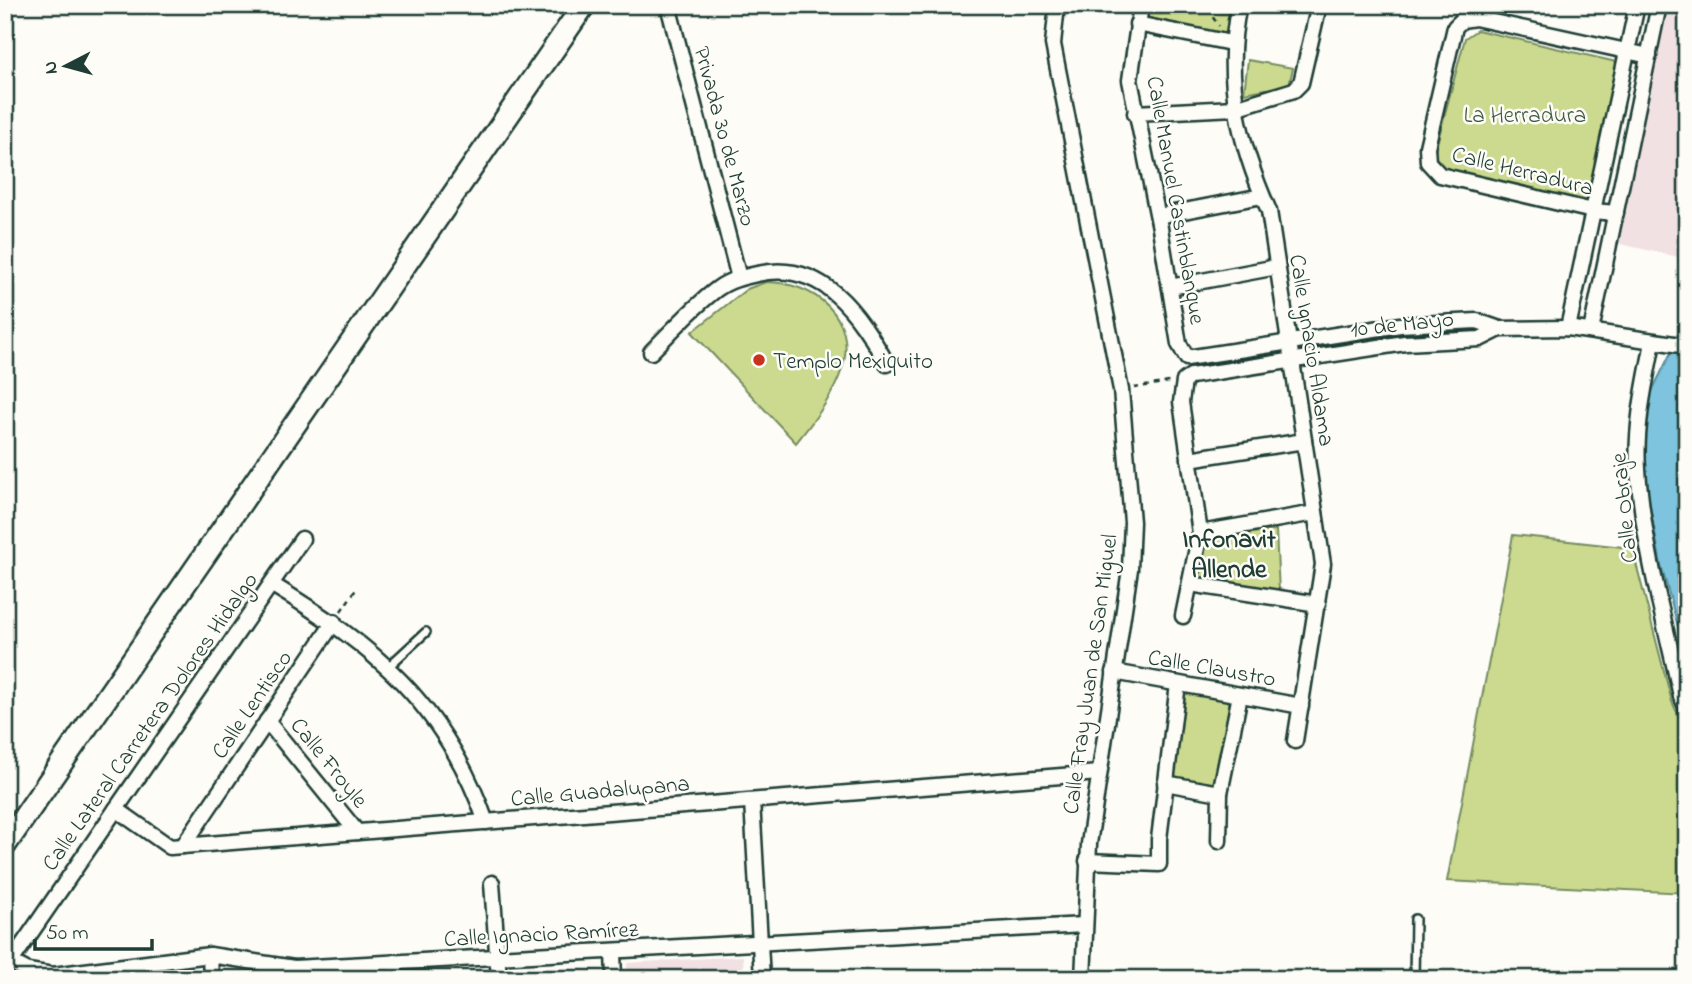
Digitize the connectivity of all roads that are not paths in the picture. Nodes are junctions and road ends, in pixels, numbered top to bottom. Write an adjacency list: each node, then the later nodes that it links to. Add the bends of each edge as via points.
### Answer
1 (584, 5): 61 (main road)
2 (668, 5): 20 (street, Privada 30 de Marzo)
3 (1057, 5): 46 (street, Calle Fray Juan de San Miguel, via 1052,44 1121,390 1132,522 1130,569)
4 (1141, 5): 9 (street, Calle Manuel Castinblanque)
5 (1239, 5): 10 (street, Calle Ignacio Aldama)
6 (1319, 5): 13 (street, via 1301,83 1294,90)
7 (1637, 5): 11 (street)
8 (1659, 5): 12 (street)
9 (1137, 24): 10 (street); 14 (street, Calle Manuel Castinblanque, via 1130,80)
10 (1231, 43): 13 (street, Calle Ignacio Aldama)
11 (1627, 51): 12 (street, Calle Herradura); 16 (street); 16 (street, Calle Herradura, via 1475,18 1461,20 1455,27 1427,147 1428,162 1440,176)
12 (1649, 56): 17 (street)
13 (1235, 108): 14 (street); 15 (street, Calle Ignacio Aldama)
14 (1135, 113): 18 (street, Calle Manuel Castinblanque)
15 (1262, 196): 18 (street); 19 (street, Calle Ignacio Aldama, via 1269,211)
16 (1593, 211): 17 (street, Calle Herradura); 23 (street)
17 (1616, 213): 25 (street)
18 (1158, 216): 21 (street, Calle Manuel Castinblanque)
19 (1277, 267): 21 (street); 26 (street, Calle Ignacio Aldama)
20 (739, 278): 30 (street, via 719,288); 33 (street, via 772,270 805,275 835,291 863,322)
21 (1170, 287): 31 (street, Calle Manuel Castinblanque, via 1179,344)
22 (1418, 324): 24 (street, 10 de Mayo, via 1477,321); 26 (street, 10 de Mayo); 27 (street)
23 (1568, 328): 24 (street, 10 de Mayo); 25 (street, 10 de Mayo)
24 (1500, 329): 27 (street, 10 de Mayo, via 1480,339)
25 (1591, 331): 28 (street, 10 de Mayo)
26 (1289, 342): 31 (street, 10 de Mayo); 32 (street, Calle Ignacio Aldama)
27 (1419, 342): 32 (street, 10 de Mayo)
28 (1653, 342): 29 (street, 10 de Mayo); 50 (street, Calle Obraje, via 1639,414 1638,469 1650,555)
29 (1680, 345)
30 (651, 352)
31 (1187, 358)
32 (1291, 360): 34 (street, Calle Ignacio Aldama); 35 (street, 10 de Mayo, via 1191,376 1184,381 1181,402)
33 (887, 364)
34 (1304, 441): 35 (street); 36 (street, Calle Ignacio Aldama)
35 (1189, 459): 37 (street)
36 (1315, 513): 37 (street); 41 (street, Calle Ignacio Aldama, via 1323,564)
37 (1200, 533): 39 (street)
38 (302, 539): 40 (street, Calle Lateral Carretera Dolores Hidalgo)
39 (1190, 583): 41 (street); 42 (street)
40 (271, 584): 43 (street); 57 (street, Calle Lateral Carretera Dolores Hidalgo)
41 (1318, 604): 49 (street, Calle Ignacio Aldama)
42 (1183, 616)
43 (334, 622): 45 (street); 51 (street, Calle Lentisco)
44 (426, 632): 45 (lane)
45 (388, 667): 58 (street, via 451,744)
46 (1114, 672): 47 (street, Calle Claustro); 53 (street, Calle Fray Juan de San Miguel)
47 (1178, 684): 48 (street, Calle Claustro); 54 (street)
48 (1240, 695): 49 (street, Calle Claustro); 55 (street)
49 (1301, 706): 52 (street, Calle Ignacio Aldama)
50 (1687, 708)
51 (267, 721): 59 (street, Calle Froyle); 62 (street, Calle Lentisco)
52 (1295, 741)
53 (1099, 773): 56 (street, Calle Guadalupana); 63 (street, Calle Fray Juan de San Miguel)
54 (1166, 783): 55 (street); 63 (street, via 1159,864)
55 (1220, 793): 60 (street)
56 (752, 801): 58 (street, Calle Guadalupana); 67 (street)
57 (116, 809): 62 (street, Calle Guadalupana, via 170,847); 71 (street, Calle Lateral Carretera Dolores Hidalgo)
58 (486, 822): 59 (street, Calle Guadalupana)
59 (357, 832): 62 (street, Calle Guadalupana)
60 (1219, 841)
61 (5, 845)
62 (183, 846)
63 (1087, 861): 66 (street, Calle Fray Juan de San Miguel)
64 (492, 883): 70 (street)
65 (1415, 919): 82 (lane)
66 (1083, 925): 67 (street, Calle Ignacio Ramírez); 81 (street, Calle Fray Juan de San Miguel)
67 (760, 944): 68 (street, Calle Ignacio Ramírez); 80 (street)
68 (613, 952): 70 (street, Calle Ignacio Ramírez); 79 (street)
69 (210, 955): 73 (street, Calle Ignacio Ramírez); 74 (street, Calle Ignacio Ramírez); 76 (street)
70 (498, 959): 72 (street, Calle Ignacio Ramírez); 78 (street)
71 (8, 961): 75 (street, Calle Ignacio Ramírez)
72 (395, 962): 74 (street, Calle Ignacio Ramírez); 77 (street)
73 (116, 973): 75 (street, Calle Ignacio Ramírez)
74 (303, 973)
75 (28, 975)
76 (211, 979)
77 (396, 979)
78 (499, 979)
79 (614, 979)
80 (762, 979)
81 (1083, 979)
82 (1414, 979)

